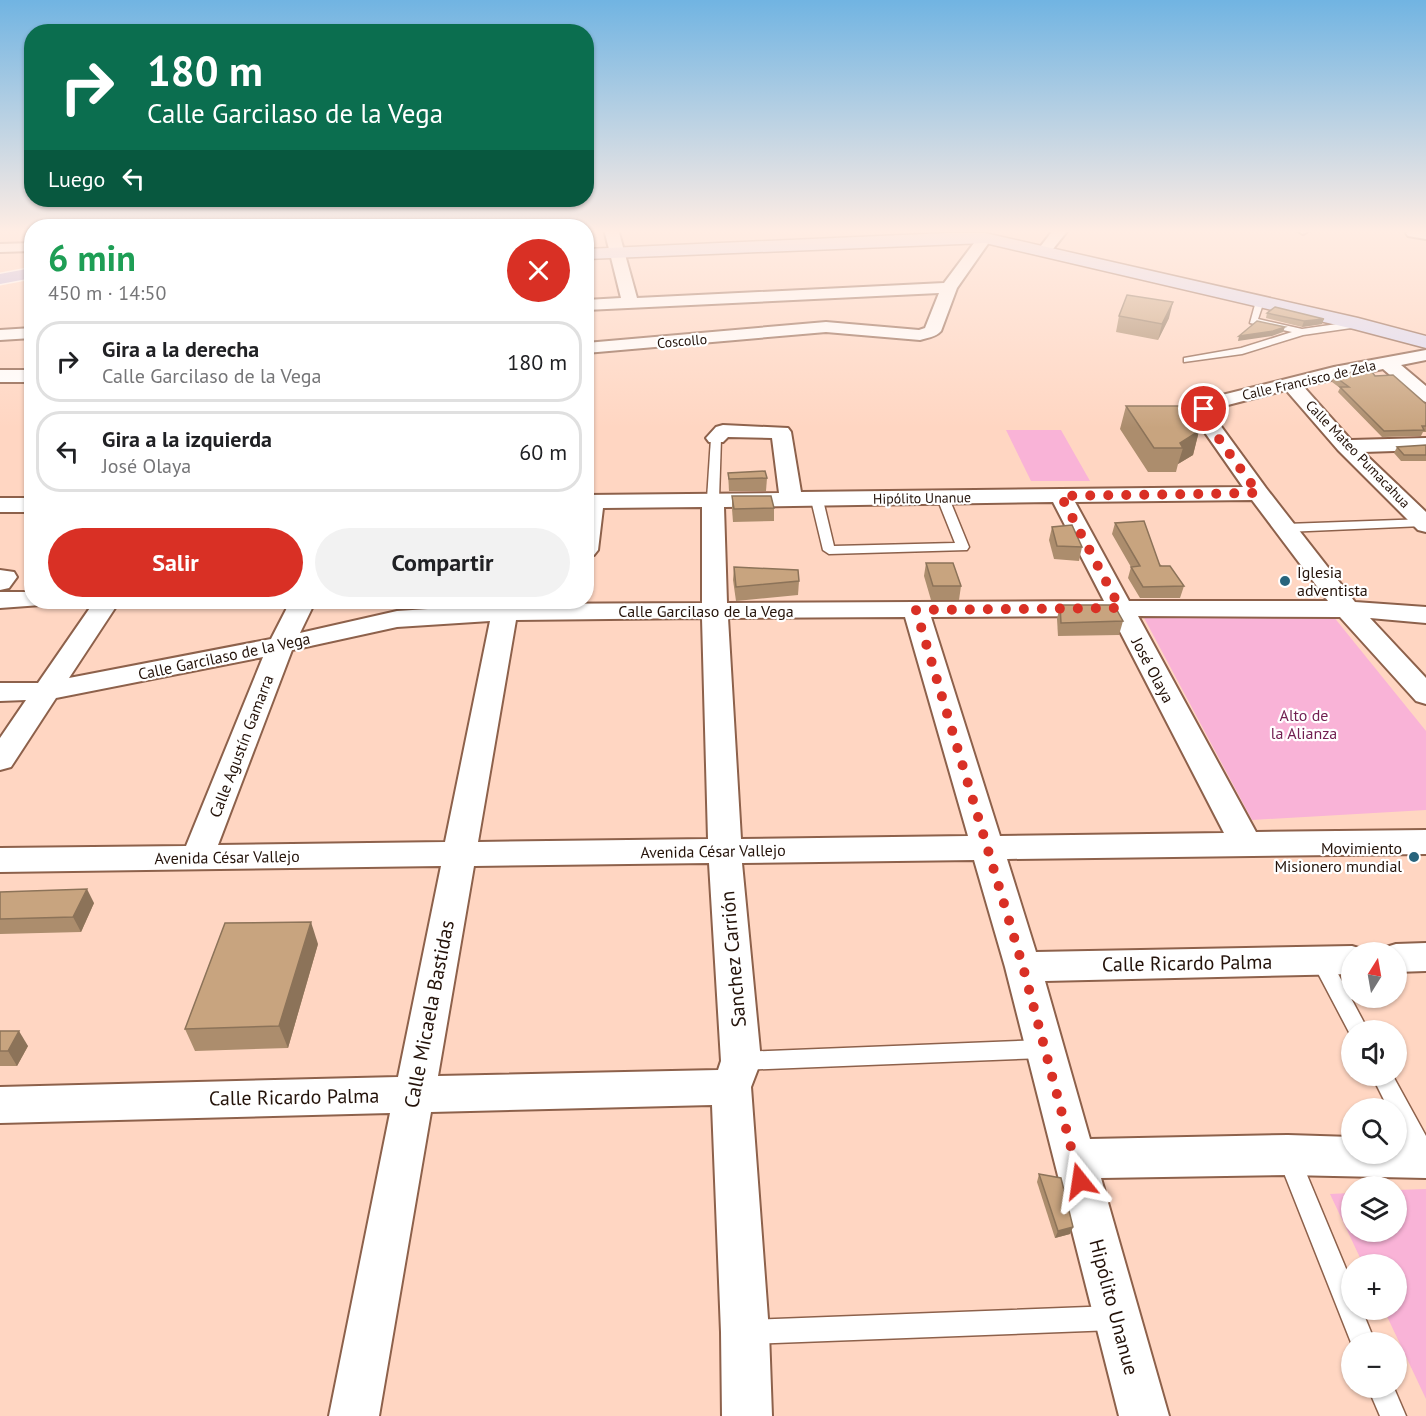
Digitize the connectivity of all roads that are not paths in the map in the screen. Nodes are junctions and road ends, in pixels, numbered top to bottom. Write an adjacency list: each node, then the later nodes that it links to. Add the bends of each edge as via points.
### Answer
1 (628, 295): 6 (street)
2 (798, 295): 6 (street)
3 (946, 295): 13 (street, Coscollo, via 932,331 920,335 796,328)
4 (1234, 295): 5 (main road)
5 (1260, 301): 8 (main road); 9 (lane, via 1253,321)
6 (630, 303): 7 (street)
7 (594, 305)
8 (1358, 324): 9 (lane); 12 (main road)
9 (1302, 332): 15 (lane, via 1242,351)
10 (24, 333): 11 (street)
11 (0, 334)
12 (1421, 339)
13 (594, 347)
14 (1426, 355): 17 (street, Calle Francisco de Zela)
15 (1187, 360)
16 (1426, 361): 17 (street, Calle Francisco de Zela)
17 (1386, 362): 20 (street, Calle Francisco de Zela); 21 (street)
18 (0, 376): 19 (street)
19 (24, 376)
20 (1290, 383): 24 (street, Calle Mateo Pumacahua); 25 (street, Calle Francisco de Zela, via 1217,402 1202,414)
21 (1426, 396)
22 (716, 438): 28 (lane); 29 (street, via 723,432 781,432)
23 (1426, 444): 24 (street)
24 (1345, 446): 34 (street, Calle Mateo Pumacahua)
25 (1258, 493): 26 (street, Hipólito Unanue); 35 (street, Calle Francisco de Zela)
26 (1061, 496): 27 (street, Hipólito Unanue); 42 (street, José Olaya)
27 (944, 498): 30 (street, Hipólito Unanue); 30 (lane, via 963,547 829,550)
28 (714, 499): 29 (street, Hipólito Unanue); 31 (street, Hipólito Unanue); 47 (street, Sanchez Carrión)
29 (791, 500): 30 (street, Hipólito Unanue)
30 (817, 500)
31 (594, 501)
32 (0, 505): 33 (street)
33 (24, 505)
34 (1424, 523): 35 (lane)
35 (1286, 528): 41 (street, Calle Francisco de Zela)
36 (0, 577): 37 (street, via 5,577)
37 (0, 583)
38 (1426, 596): 41 (street)
39 (0, 600): 40 (street)
40 (24, 600)
41 (1343, 603): 42 (street, Calle Garcilaso de la Vega); 48 (street); 52 (street, Calle Francisco de Zela)
42 (1120, 608): 45 (street, Calle Garcilaso de la Vega); 55 (street, José Olaya)
43 (101, 609): 51 (street)
44 (299, 609): 49 (street, Calle Agustín Gamarra)
45 (916, 610): 47 (street, Calle Garcilaso de la Vega); 56 (street, Hipólito Unanue)
46 (505, 612): 47 (street, Calle Garcilaso de la Vega); 49 (street, Calle Garcilaso de la Vega, via 397,619); 58 (street, Calle Micaela Bastidas)
47 (715, 612): 57 (street, Sanchez Carrión)
48 (1426, 615)
49 (281, 645): 51 (street, Calle Garcilaso de la Vega); 59 (street, Calle Agustín Gamarra)
50 (0, 692): 51 (street, Calle Garcilaso de la Vega)
51 (46, 692): 53 (street)
52 (1426, 696)
53 (0, 760)
54 (1426, 842): 55 (street, Avenida César Vallejo)
55 (1246, 844): 56 (street, Avenida César Vallejo)
56 (988, 848): 57 (street, Avenida César Vallejo); 64 (street, Hipólito Unanue)
57 (725, 851): 58 (street, Avenida César Vallejo); 67 (street, Sanchez Carrión)
58 (459, 855): 59 (street, Avenida César Vallejo); 69 (street, Calle Micaela Bastidas)
59 (197, 858): 60 (street, Avenida César Vallejo)
60 (0, 860)
61 (1426, 957): 62 (street)
62 (1407, 958)
63 (1336, 960): 64 (street, Calle Ricardo Palma); 65 (lane)
64 (1023, 967): 66 (street, Hipólito Unanue)
65 (1355, 1020)
66 (1045, 1049): 67 (lane); 73 (street, Hipólito Unanue)
67 (736, 1074): 69 (street, Calle Ricardo Palma); 75 (street, Sanchez Carrión)
68 (1387, 1086): 72 (lane)
69 (414, 1094): 70 (street, Calle Ricardo Palma); 78 (street, Calle Micaela Bastidas)
70 (0, 1105)
71 (1288, 1155): 72 (street); 73 (street); 76 (lane)
72 (1426, 1158)
73 (1074, 1159): 74 (street, Hipólito Unanue)
74 (1116, 1318): 75 (lane); 80 (street, Hipólito Unanue)
75 (745, 1332): 79 (street, Sanchez Carrión)
76 (1359, 1332)
77 (1385, 1398): 81 (lane)
78 (354, 1416)
79 (747, 1416)
80 (1144, 1416)
81 (1392, 1416)

